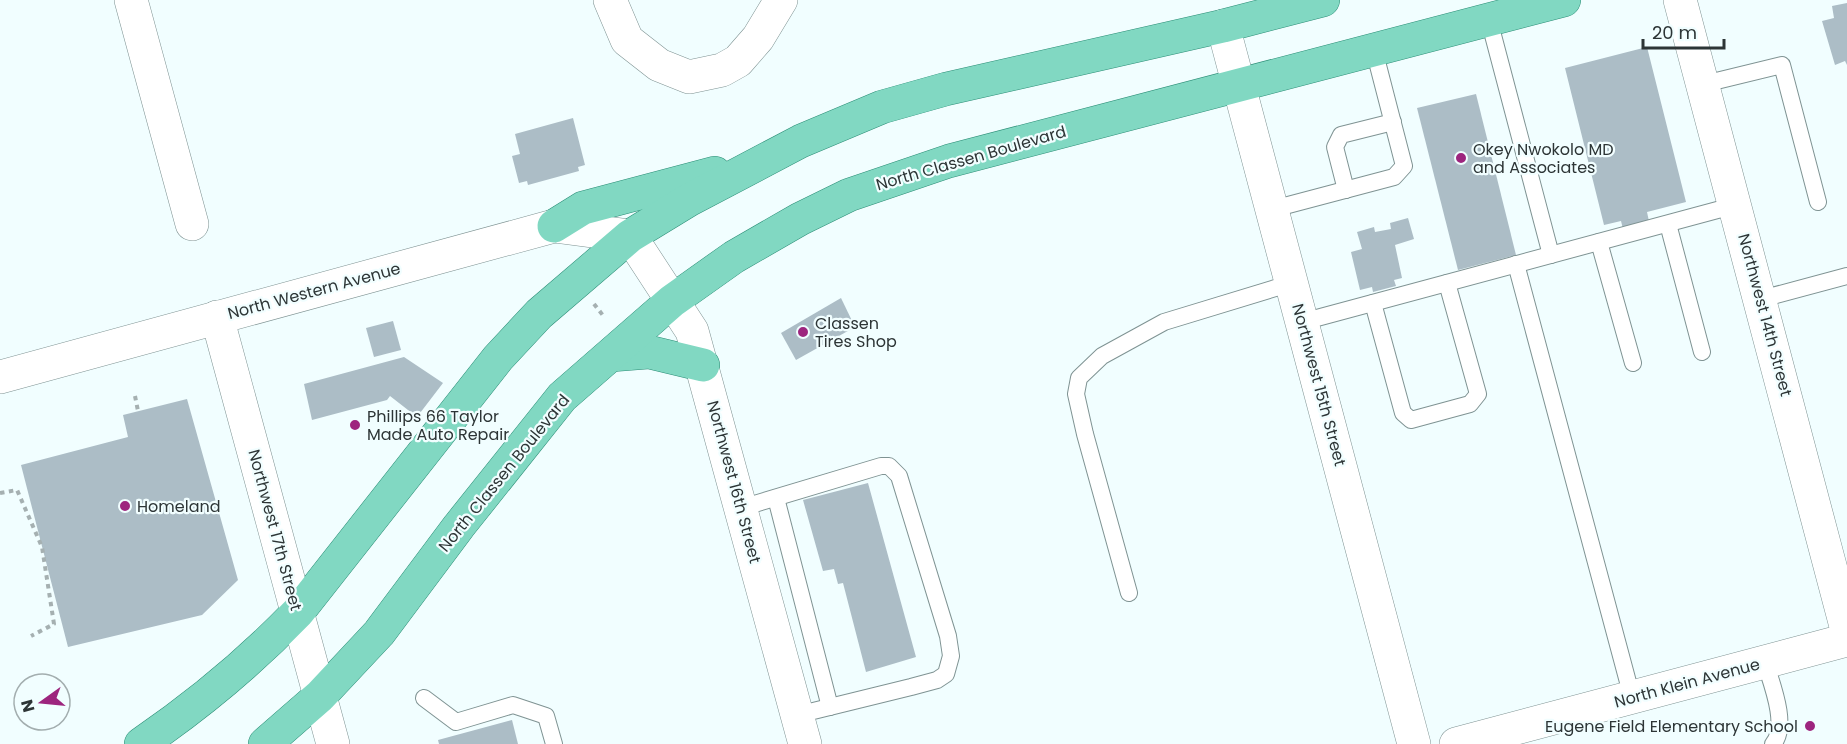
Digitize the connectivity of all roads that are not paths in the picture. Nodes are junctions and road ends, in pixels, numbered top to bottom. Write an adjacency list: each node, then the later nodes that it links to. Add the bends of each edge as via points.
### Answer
1 (131, 0): 18 (street)
2 (610, 0): 3 (street, via 623,33 633,46 659,65 689,77 722,70 748,52)
3 (781, 0)
4 (1323, 0): 8 (main road)
5 (1564, 0): 7 (main road, North Classen Boulevard)
6 (1680, 0): 10 (street, Northwest 14th Street)
7 (1489, 20): 9 (main road, North Classen Boulevard); 23 (lane)
8 (1223, 26): 11 (street, Northwest 15th Street); 13 (main road, via 882,107 844,120)
9 (1374, 50): 11 (main road, North Classen Boulevard); 12 (lane)
10 (1704, 84): 15 (lane, via 1782,65); 16 (street, Northwest 14th Street)
11 (1239, 85): 17 (street, Northwest 15th Street); 29 (main road, North Classen Boulevard, via 949,161 849,195 735,257)
12 (1393, 122): 14 (lane, via 1404,166 1394,177); 14 (lane, via 1341,135 1335,147)
13 (758, 163): 20 (main road, via 583,208); 21 (main road)
14 (1346, 190): 17 (lane)
15 (1818, 202)
16 (1736, 206): 19 (lane); 28 (street, Northwest 14th Street)
17 (1273, 209): 26 (street, Northwest 15th Street)
18 (192, 224)
19 (1668, 224): 22 (lane); 33 (lane)
20 (554, 226): 21 (street, North Western Avenue); 31 (street, North Western Avenue)
21 (630, 236): 29 (street, Northwest 16th Street); 41 (main road, via 539,314 498,358)
22 (1599, 242): 23 (lane); 35 (lane)
23 (1551, 255): 24 (lane)
24 (1516, 264): 27 (lane); 46 (lane)
25 (1847, 276): 28 (lane)
26 (1292, 283): 32 (street, Northwest 15th Street); 40 (lane, via 1164,322 1102,356 1079,378 1076,394 1085,434)
27 (1447, 283): 30 (lane); 30 (lane, via 1478,394 1470,404 1411,420 1403,413)
28 (1761, 300): 42 (street, Northwest 14th Street)
29 (672, 301): 34 (main road, North Classen Boulevard); 36 (street, Northwest 16th Street, via 692,331)
30 (1373, 303): 32 (lane)
31 (218, 317): 37 (street, North Western Avenue); 41 (street, Northwest 17th Street)
32 (1302, 322): 54 (street, Northwest 15th Street)
33 (1702, 352)
34 (611, 355): 36 (main road, via 649,352); 45 (main road, North Classen Boulevard, via 562,398 379,633)
35 (1633, 363)
36 (703, 365): 39 (street, Northwest 16th Street)
37 (0, 376)
38 (776, 498): 39 (lane); 48 (lane); 48 (lane, via 890,466 898,476 942,615 951,656 946,674 937,680)
39 (741, 508): 49 (street, Northwest 16th Street)
40 (1129, 593)
41 (298, 612): 45 (street, Northwest 17th Street); 50 (main road, via 192,710)
42 (1847, 630)
43 (1847, 640): 44 (street, North Klein Avenue)
44 (1765, 662): 46 (street, North Klein Avenue); 56 (lane, via 1779,711 1779,730)
45 (320, 696): 51 (main road, North Classen Boulevard); 52 (street, Northwest 17th Street)
46 (1632, 697): 55 (street, North Klein Avenue)
47 (424, 698): 53 (lane, via 456,722 513,705 546,716)
48 (830, 707): 49 (lane)
49 (801, 730)
50 (141, 744)
51 (265, 744)
52 (333, 744)
53 (554, 744)
54 (1414, 744)
55 (1456, 744)
56 (1773, 744)

